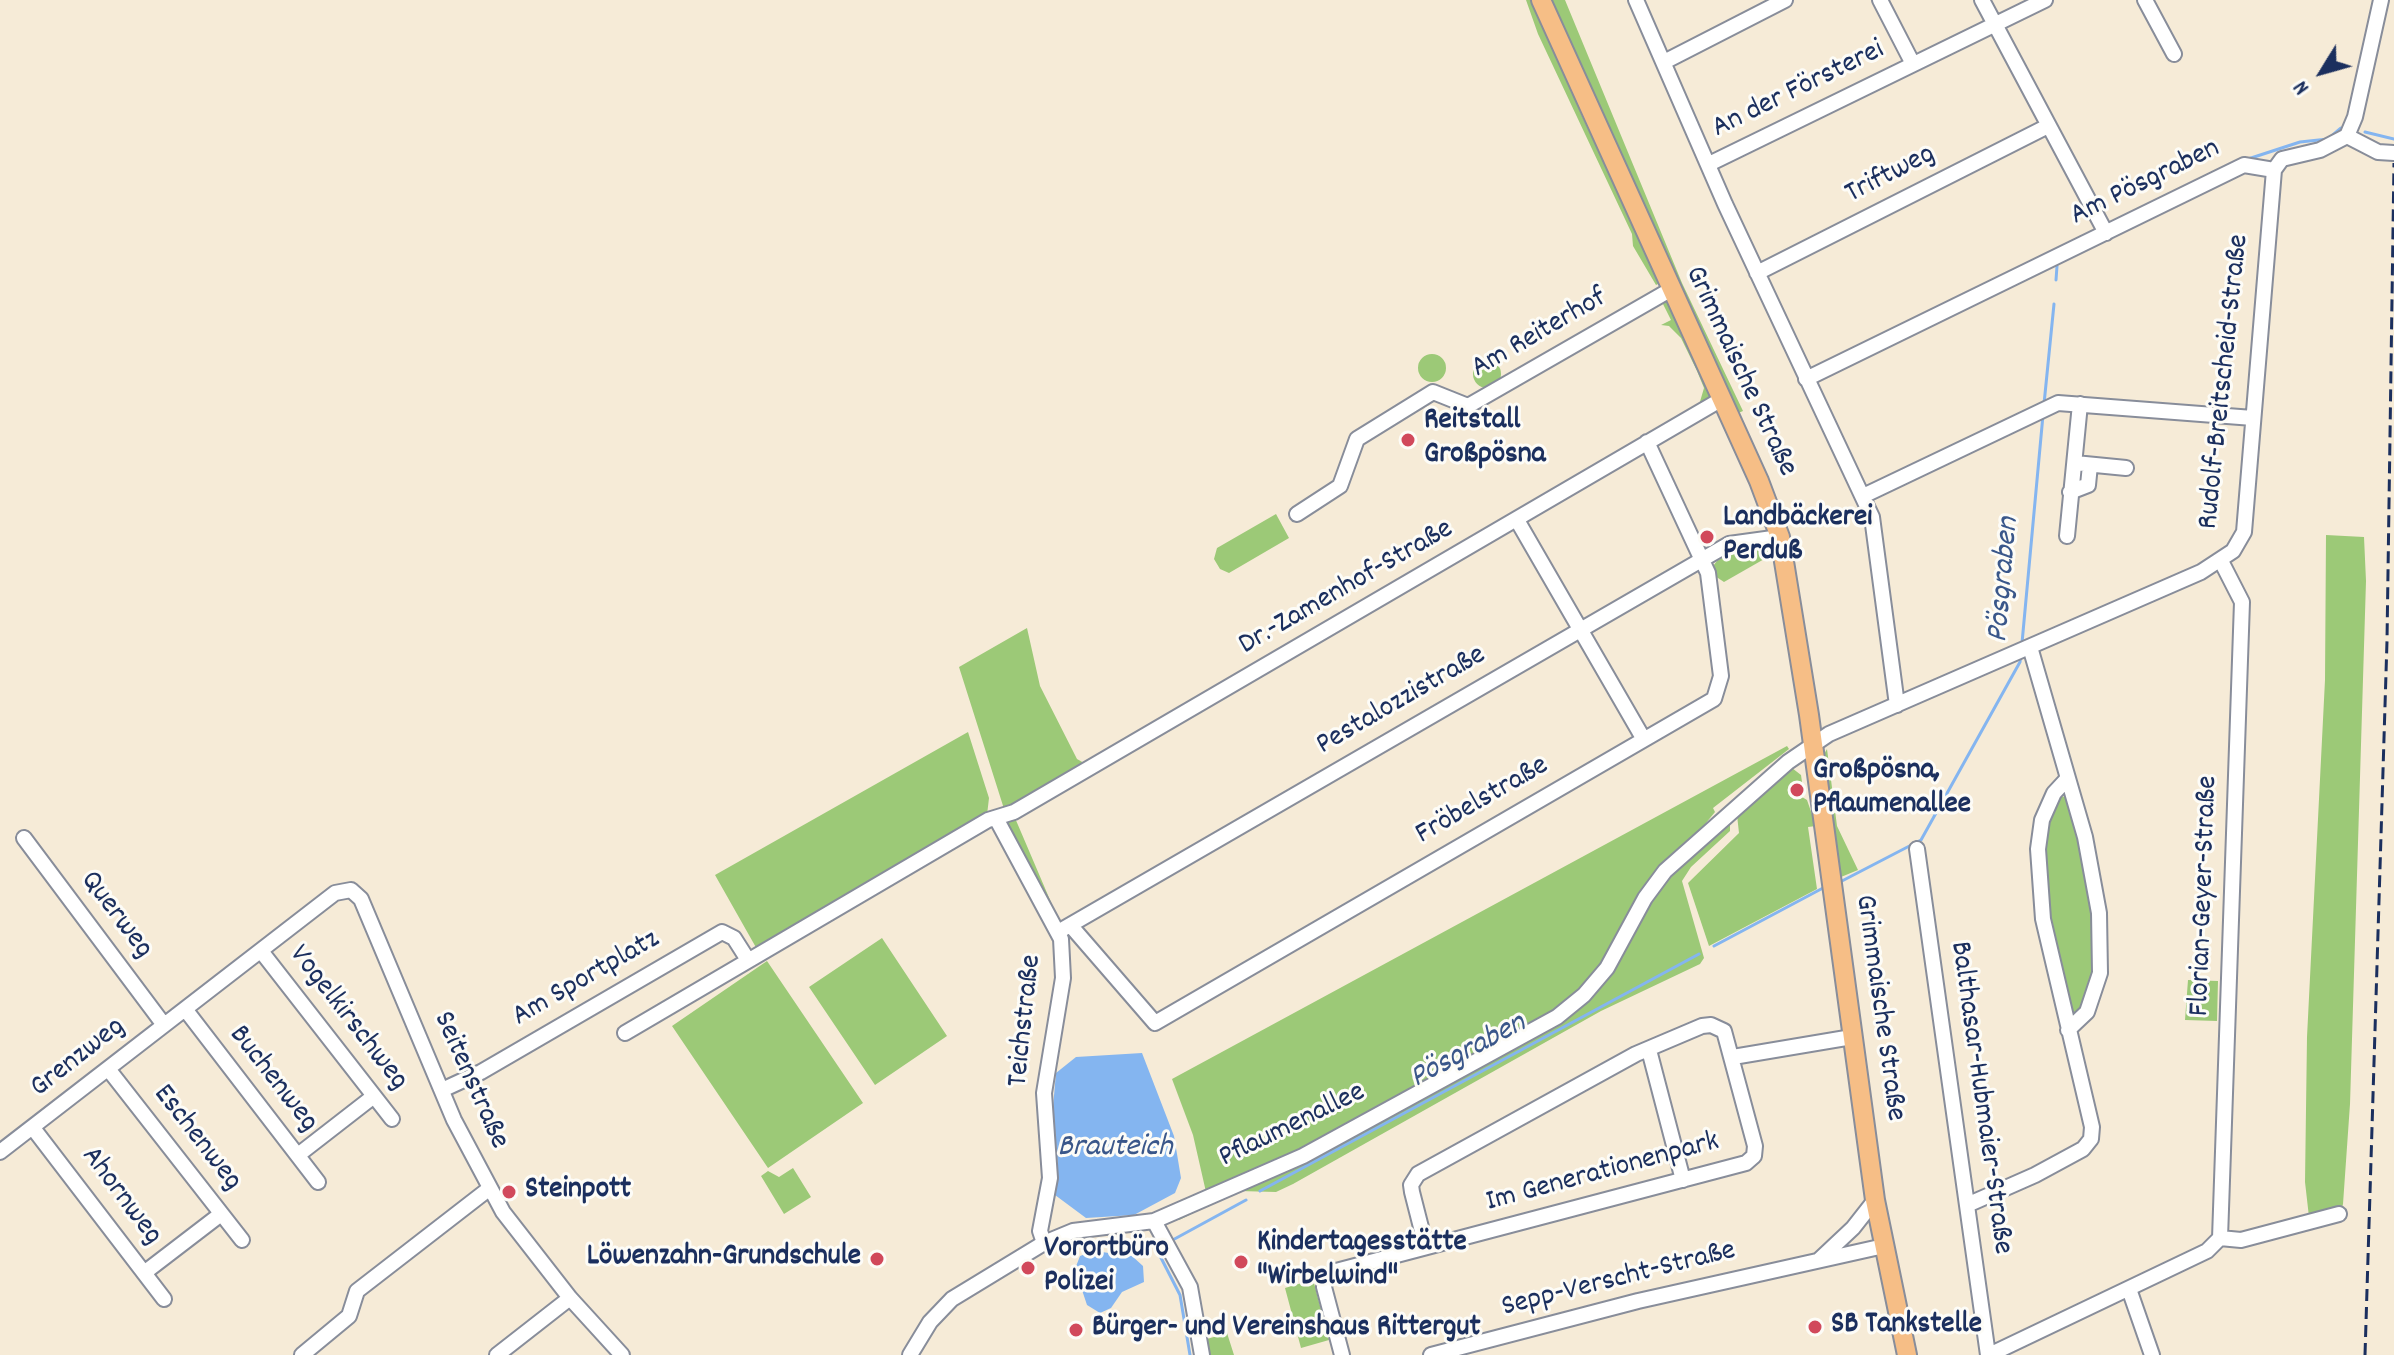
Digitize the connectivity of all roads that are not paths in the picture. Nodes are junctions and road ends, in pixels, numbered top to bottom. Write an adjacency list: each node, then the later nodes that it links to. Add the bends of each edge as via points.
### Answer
1 (1541, 0): 20 (main road, Grimmaische Straße)
2 (1636, 0): 11 (street, An der Försterei)
3 (1785, 0): 11 (street)
4 (1880, 0): 12 (street, An der Försterei)
5 (1982, 0): 9 (street)
6 (2045, 0): 9 (street, An der Försterei)
7 (2145, 0): 10 (street)
8 (2381, 0): 14 (street)
9 (1996, 26): 12 (street, An der Försterei); 13 (street)
10 (2174, 54)
11 (1664, 62): 16 (street, An der Försterei)
12 (1913, 64): 16 (street, An der Försterei)
13 (2048, 126): 18 (street); 19 (street, Triftweg)
14 (2347, 136): 15 (street, via 2378,152); 17 (street, via 2320,150 2282,159)
15 (2394, 153)
16 (1709, 164): 19 (street, An der Försterei)
17 (2274, 170): 18 (street, Am Pösgraben, via 2244,165); 24 (street, Rudolf-Breitscheid-Straße)
18 (2106, 233): 21 (street, Am Pösgraben)
19 (1757, 273): 21 (street)
20 (1670, 290): 22 (main road, Grimmaische Straße); 29 (street, Am Reiterhof, via 1468,406 1433,392 1357,439 1340,486)
21 (1806, 379): 28 (street)
22 (1722, 399): 25 (street, Dr.-Zamenhof-Straße); 32 (main road, Grimmaische Straße)
23 (2080, 404): 24 (street); 26 (street); 28 (street, via 2045,407)
24 (2253, 418): 34 (street, Rudolf-Breitscheid-Straße, via 2244,532)
25 (1647, 442): 30 (street, Dr.-Zamenhof-Straße); 33 (street, Fröbelstraße)
26 (2082, 464): 27 (street); 31 (street, via 2070,492)
27 (2126, 468)
28 (1863, 496): 37 (street, via 1872,517)
29 (1297, 514)
30 (1517, 520): 35 (street); 41 (street, Dr.-Zamenhof-Straße)
31 (2067, 536)
32 (1780, 537): 33 (street, Pestalozzistraße, via 1737,541); 39 (main road, Grimmaische Straße)
33 (1703, 560): 35 (street, Pestalozzistraße); 38 (street, Fröbelstraße, via 1719,689 1707,703)
34 (2221, 561): 36 (street, Rudolf-Breitscheid-Straße); 70 (street, Florian-Geyer-Straße, via 2242,602)
35 (1581, 628): 38 (street); 45 (street, Pestalozzistraße)
36 (2024, 650): 37 (street, Rudolf-Breitscheid-Straße); 40 (street)
37 (1897, 705): 39 (street, Rudolf-Breitscheid-Straße)
38 (1643, 738): 45 (street, Fröbelstraße, via 1155,1023)
39 (1813, 745): 52 (main road, Grimmaische Straße); 69 (street, Pflaumenallee, via 1665,871 1607,968 1557,1017 1303,1156)
40 (2067, 779): 50 (street, via 2047,805 2038,849 2043,919); 50 (street, via 2090,861 2101,946 2100,973 2087,1012)
41 (997, 820): 45 (street, Teichstraße); 47 (street, via 988,820)
42 (24, 838): 49 (street, Querweg)
43 (1917, 849): 66 (street, Balthasar-Hubmaier-Straße)
44 (351, 890): 46 (street, Grenzweg, via 335,893); 56 (street, Seitenstraße, via 361,899)
45 (1065, 929): 72 (street, Teichstraße, via 1063,978 1044,1085 1050,1178 1040,1231)
46 (261, 951): 48 (street, Grenzweg); 57 (street, Vogelkirschweg)
47 (748, 960): 51 (street); 56 (street, Am Sportplatz, via 734,938 722,932)
48 (187, 1008): 49 (street, Grenzweg); 61 (street, Buchenweg)
49 (164, 1025): 55 (street, Grenzweg)
50 (2068, 1030): 66 (street, via 2092,1127 2089,1144)
51 (625, 1033)
52 (1852, 1037): 54 (street); 65 (main road, Grimmaische Straße)
53 (1649, 1050): 54 (street, via 1711,1025 1724,1031); 62 (street); 74 (street, via 1418,1174 1411,1185)
54 (1733, 1057): 62 (street, Im Generationenpark, via 1754,1156 1746,1163)
55 (109, 1070): 59 (street, Grenzweg); 67 (street, Eschenweg)
56 (442, 1090): 64 (street, Seitenstraße)
57 (374, 1096): 58 (street, Vogelkirschweg); 61 (street)
58 (392, 1119)
59 (33, 1128): 60 (street, Grenzweg); 76 (street, Ahornweg)
60 (0, 1152)
61 (298, 1155): 63 (street, Buchenweg)
62 (1683, 1180): 74 (street, Im Generationenpark)
63 (318, 1182)
64 (490, 1188): 78 (street, Seitenstraße, via 510,1223); 80 (street, via 357,1291 349,1316)
65 (1875, 1200): 73 (main road, Grimmaische Straße); 75 (street, Sepp-Verscht-Straße)
66 (1967, 1205): 88 (street, Balthasar-Hubmaier-Straße)
67 (221, 1214): 71 (street, Eschenweg); 76 (street)
68 (2339, 1214): 70 (street, via 2241,1240)
69 (1154, 1221): 72 (street, Pflaumenallee, via 1073,1231); 84 (street, via 1190,1287)
70 (2220, 1238): 77 (street, via 2207,1251)
71 (242, 1240)
72 (1044, 1243): 83 (street, Pflaumenallee, via 952,1299)
73 (1884, 1246): 75 (street, Sepp-Verscht-Straße); 87 (main road, Grimmaische Straße)
74 (1426, 1247): 85 (street, Im Generationenpark, via 1326,1278)
75 (1820, 1259): 86 (street, Sepp-Verscht-Straße)
76 (144, 1273): 79 (street, Ahornweg)
77 (2129, 1289): 88 (street); 89 (street)
78 (570, 1298): 81 (street); 82 (street, Seitenstraße)
79 (164, 1299)
80 (302, 1355)
81 (497, 1355)
82 (622, 1355)
83 (910, 1355)
84 (1202, 1355)
85 (1342, 1355)
86 (1431, 1355)
87 (1907, 1355)
88 (1989, 1355)
89 (2152, 1355)

